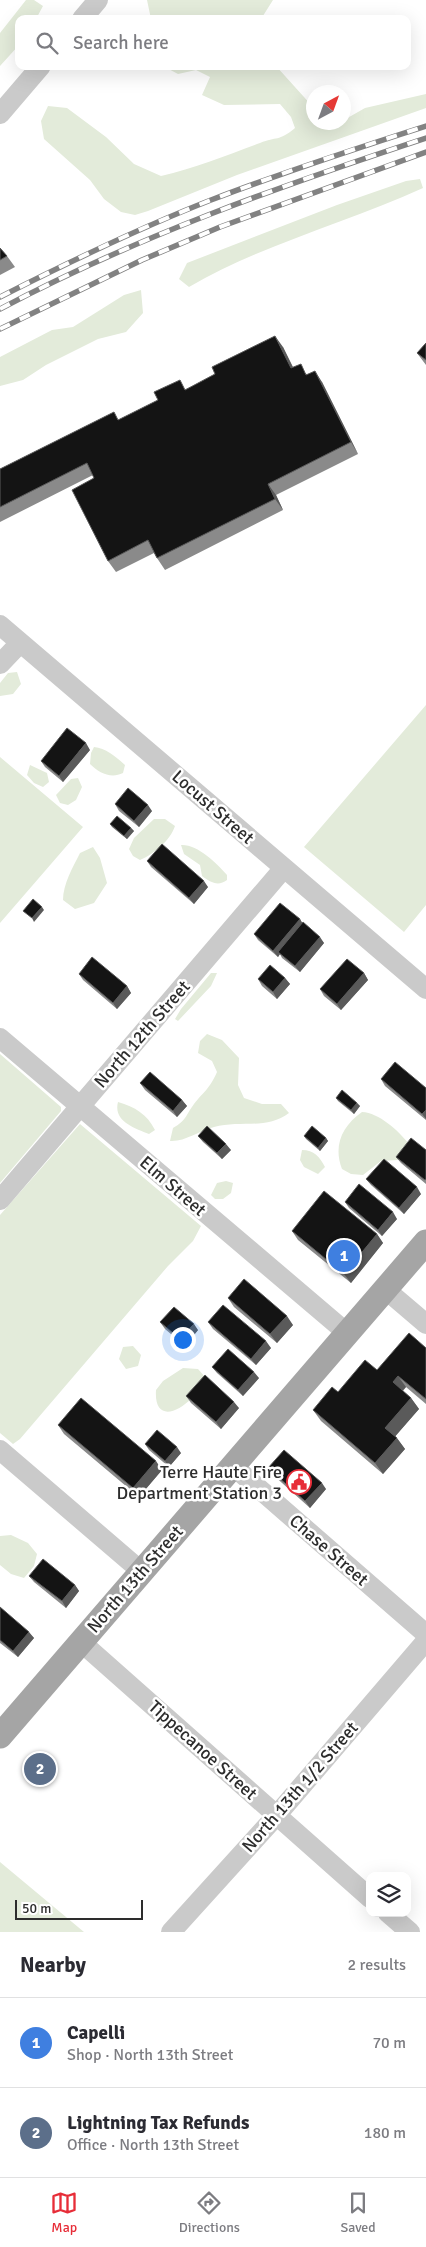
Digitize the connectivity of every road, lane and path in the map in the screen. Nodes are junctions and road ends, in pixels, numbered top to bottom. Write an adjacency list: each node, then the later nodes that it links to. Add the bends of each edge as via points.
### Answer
1 (98, 0): 2 (street)
2 (85, 15)
3 (38, 70): 4 (street)
4 (0, 114)
5 (0, 625): 6 (street, Locust Street)
6 (20, 643): 7 (street); 8 (street, Locust Street)
7 (0, 664)
8 (284, 868): 9 (street, Locust Street); 11 (street, North 12th Street)
9 (426, 989)
10 (0, 1038): 11 (street, Elm Street)
11 (80, 1106): 12 (street, North 12th Street); 16 (street, Elm Street)
12 (0, 1200)
13 (426, 1242): 14 (main road, North 13th Street)
14 (385, 1289): 15 (street); 16 (main road, North 13th Street)
15 (426, 1324)
16 (347, 1333): 18 (main road, North 13th Street)
17 (0, 1450): 19 (street)
18 (232, 1466): 19 (main road, North 13th Street); 20 (street, Chase Street)
19 (141, 1572): 22 (main road, North 13th Street)
20 (426, 1634)
21 (426, 1640): 24 (street, North 13th 1/2 Street)
22 (80, 1642): 23 (main road, North 13th Street); 24 (street, Tippecanoe Street)
23 (0, 1736)
24 (276, 1816): 25 (street, Tippecanoe Street); 27 (street, North 13th 1/2 Street)
25 (366, 1895)
26 (393, 1917): 28 (street)
27 (171, 1932)
28 (410, 1932)

